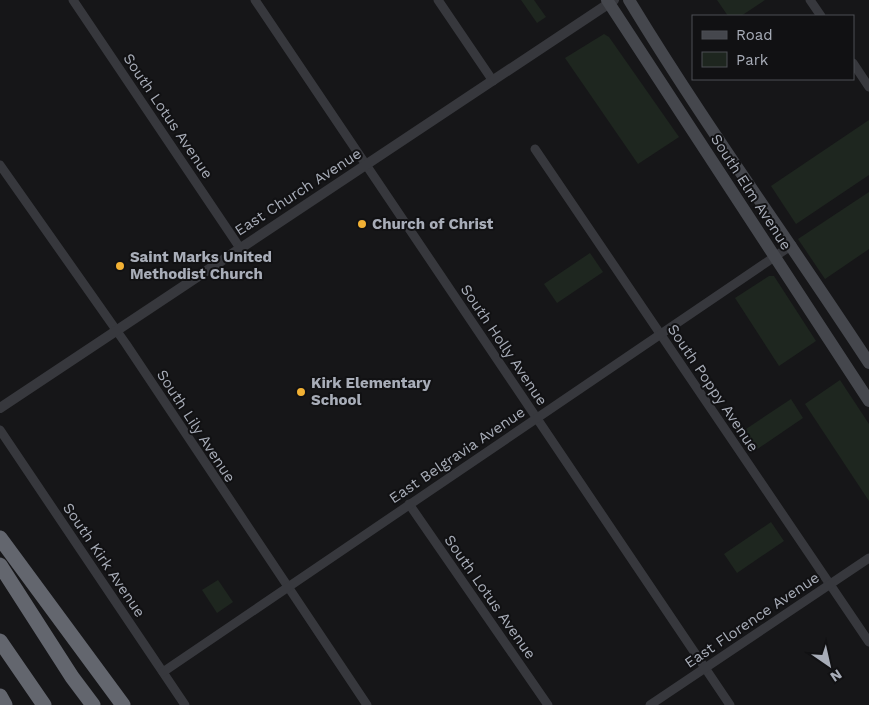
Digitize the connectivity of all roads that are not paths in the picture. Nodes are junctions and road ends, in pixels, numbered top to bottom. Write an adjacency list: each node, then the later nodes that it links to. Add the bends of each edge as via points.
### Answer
1 (73, 0): 15 (street, South Lotus Avenue)
2 (255, 0): 12 (street, South Holly Avenue)
3 (438, 0): 9 (street)
4 (629, 0): 14 (main road, South Elm Avenue, via 674,74)
5 (810, 0): 7 (street)
6 (610, 1): 9 (street, East Church Avenue); 16 (main road, South Elm Avenue)
7 (820, 15)
8 (854, 64): 10 (street)
9 (493, 81): 12 (street, East Church Avenue)
10 (869, 87)
11 (535, 149): 18 (street, South Poppy Avenue)
12 (367, 164): 15 (street, East Church Avenue); 22 (street, South Holly Avenue)
13 (0, 165): 17 (street, South Lily Avenue)
14 (792, 245): 16 (street, East Belgravia Avenue); 19 (main road, South Elm Avenue)
15 (240, 248): 17 (street, East Church Avenue)
16 (773, 258): 18 (street, East Belgravia Avenue); 20 (main road, South Elm Avenue)
17 (115, 330): 21 (street, East Church Avenue); 29 (street, South Lily Avenue)
18 (659, 335): 22 (street, East Belgravia Avenue); 28 (street, South Poppy Avenue)
19 (869, 363)
20 (869, 401)
21 (0, 408)
22 (537, 418): 24 (street, East Belgravia Avenue); 32 (street, South Holly Avenue)
23 (0, 430): 33 (street, South Kirk Avenue)
24 (409, 504): 29 (street, East Belgravia Avenue); 41 (street, South Lotus Avenue)
25 (0, 538): 38 (highway)
26 (869, 558): 28 (street, East Florence Avenue)
27 (0, 565): 37 (highway)
28 (830, 584): 31 (street, South Poppy Avenue); 32 (street, East Florence Avenue)
29 (286, 587): 33 (street, East Belgravia Avenue); 40 (street, South Lily Avenue)
30 (0, 642): 36 (highway)
31 (869, 642)
32 (705, 668): 42 (street, East Florence Avenue); 43 (street, South Holly Avenue)
33 (163, 672): 39 (street, South Kirk Avenue)
34 (0, 696): 35 (highway)
35 (4, 705)
36 (44, 705)
37 (93, 705)
38 (123, 705)
39 (185, 705)
40 (367, 705)
41 (548, 705)
42 (650, 705)
43 (730, 705)

